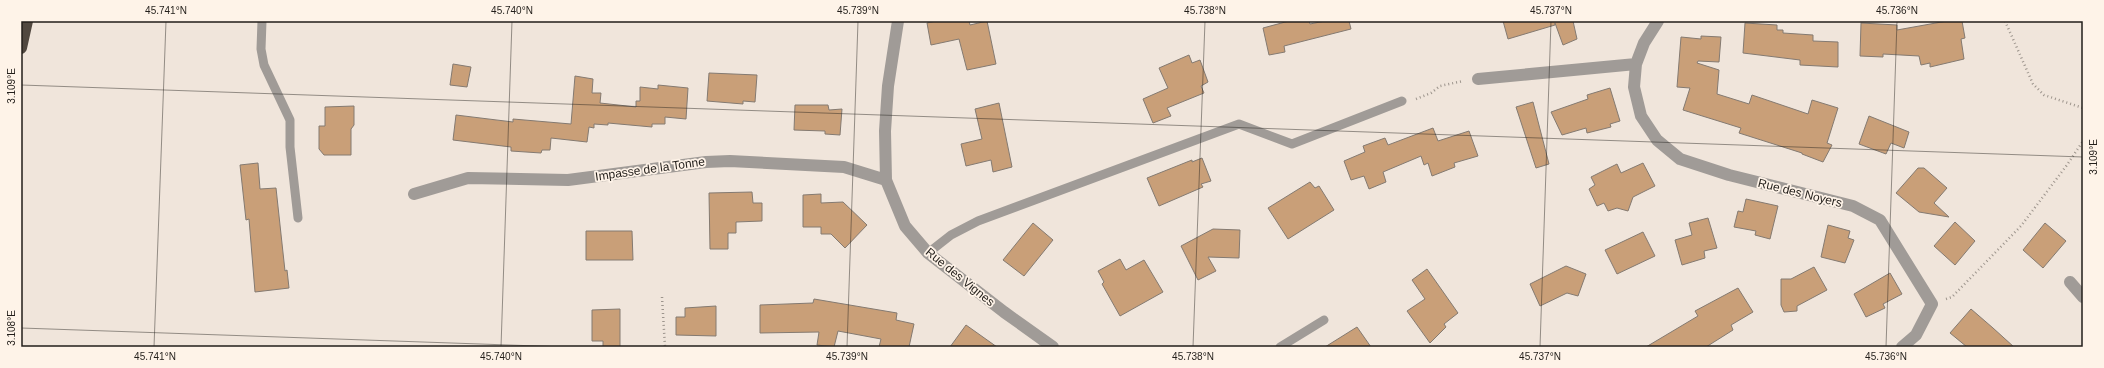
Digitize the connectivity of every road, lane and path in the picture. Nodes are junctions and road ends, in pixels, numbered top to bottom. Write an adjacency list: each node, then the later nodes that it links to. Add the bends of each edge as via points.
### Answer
1 (27, 21): 6 (highway)
2 (262, 21): 14 (lane, via 261,49 264,65 290,120 290,146)
3 (898, 21): 12 (street, Rue des Vignes, via 885,131)
4 (1658, 21): 7 (street, Rue des Noyers, via 1644,43)
5 (2005, 21): 10 (path, via 2033,84 2044,95)
6 (21, 48)
7 (1636, 64): 8 (street); 19 (street, Rue des Noyers, via 1634,88 1641,116 1657,140 1680,159 1729,175 1853,206 1880,220)
8 (1478, 79): 9 (path, via 1440,86 1417,99)
9 (1402, 101): 15 (lane, via 1292,144 1238,124 978,221 951,235)
10 (2083, 108)
11 (2083, 141): 19 (path, via 2068,165 2021,226 1952,297)
12 (886, 180): 13 (street, Impasse de la Tonne, via 844,167 730,161 568,180 468,178); 15 (street, Rue des Vignes, via 905,226)
13 (414, 194)
14 (298, 218)
15 (928, 253): 22 (street, Rue des Vignes)
16 (2070, 282): 18 (street)
17 (662, 297): 21 (path)
18 (2083, 297)
19 (1932, 304): 24 (street, via 1916,335)
20 (1324, 320): 23 (lane)
21 (665, 347)
22 (1053, 347)
23 (1280, 347)
24 (1902, 347)

